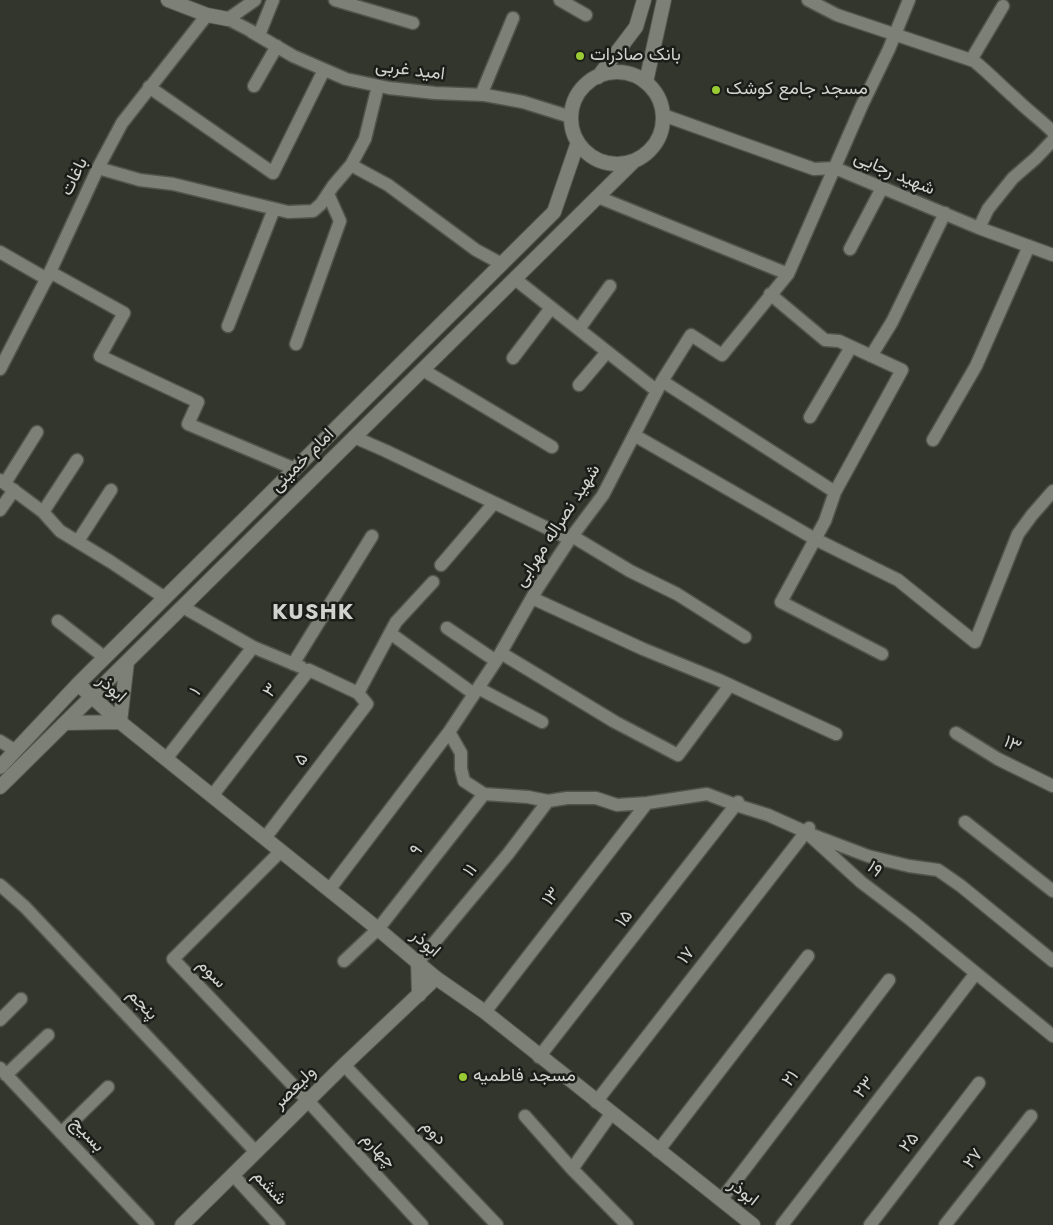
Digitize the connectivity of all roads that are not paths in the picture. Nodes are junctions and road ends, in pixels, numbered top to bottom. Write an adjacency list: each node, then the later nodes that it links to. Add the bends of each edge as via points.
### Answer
1 (168, 0): 12 (main road)
2 (255, 0): 13 (street)
3 (272, 0): 16 (street)
4 (335, 0): 15 (street)
5 (560, 0): 11 (street)
6 (644, 0): 21 (main road, via 636,27)
7 (664, 0): 22 (main road)
8 (808, 0): 17 (street, via 837,15)
9 (910, 0): 17 (street, شهید نصراله مهرابی)
10 (1003, 6): 19 (street)
11 (586, 14)
12 (206, 15): 13 (main road); 25 (street, باغات)
13 (228, 18): 16 (street, امید غربی)
14 (513, 18): 26 (street)
15 (413, 23)
16 (255, 33): 18 (street, امید غربی)
17 (895, 34): 19 (street); 35 (street, شهید نصراله مهرابی)
18 (277, 46): 20 (street, امید غربی); 23 (street)
19 (971, 60): 29 (street)
20 (324, 70): 24 (street, امید غربی); 25 (street, via 273,173)
21 (598, 76): 22 (main road, via 623,72); 28 (main road, via 579,93)
22 (646, 82): 27 (main road, via 661,103)
23 (254, 86)
24 (378, 86): 26 (street, امید غربی); 33 (street, via 365,138)
25 (149, 87): 34 (street, باغات, via 122,123)
26 (481, 95): 28 (street, امید غربی, via 523,102)
27 (664, 115): 32 (main road, via 663,127 653,148); 35 (street, شهید رجایی, via 814,170)
28 (571, 117): 31 (main road)
29 (1053, 132)
30 (1053, 140): 41 (street, via 1013,178 988,209)
31 (578, 142): 32 (main road, via 586,152 608,164); 46 (main road, امام خمینی, via 554,212)
32 (633, 162): 38 (main road, امام خمینی)
33 (351, 165): 37 (street); 46 (street, via 388,185 476,250)
34 (98, 168): 39 (street); 48 (street, باغات)
35 (835, 168): 36 (street, شهید رجایی); 47 (street, شهید نصراله مهرابی)
36 (882, 188): 40 (street, شهید رجایی); 43 (street)
37 (328, 194): 39 (street, via 314,211 288,212); 55 (street, via 340,221)
38 (598, 198): 47 (street); 49 (main road, امام خمینی)
39 (274, 208): 53 (street)
40 (945, 213): 41 (street, شهید رجایی); 58 (street, via 892,322)
41 (979, 228): 42 (street, شهید رجایی)
42 (1030, 246): 45 (street, شهید رجایی); 68 (street, via 976,366)
43 (850, 249)
44 (0, 252): 48 (street)
45 (1053, 255)
46 (502, 264): 71 (main road, امام خمینی)
47 (788, 274): 51 (street, شهید نصراله مهرابی)
48 (49, 275): 60 (street, باغات); 71 (street, via 124,313 100,356 198,402 188,424)
49 (515, 279): 52 (street); 61 (main road, امام خمینی)
50 (610, 286): 54 (street)
51 (770, 294): 56 (street, via 825,340 839,341); 63 (street, شهید نصراله مهرابی, via 722,355 691,335)
52 (551, 308): 54 (street); 59 (street)
53 (228, 326)
54 (579, 329): 57 (street)
55 (296, 344)
56 (851, 347): 58 (street); 64 (street)
57 (607, 352): 62 (street); 63 (street)
58 (871, 356): 74 (street, via 902,370)
59 (513, 358)
60 (0, 369)
61 (423, 370): 67 (main road, امام خمینی); 69 (street)
62 (579, 385)
63 (660, 386): 66 (street, شهید نصراله مهرابی); 74 (street)
64 (810, 417)
65 (37, 432): 72 (street)
66 (634, 436): 80 (street, شهید نصراله مهرابی, via 603,494); 81 (street)
67 (354, 438): 76 (street); 87 (main road, امام خمینی)
68 (933, 440)
69 (552, 447)
70 (77, 460): 78 (street)
71 (295, 469): 85 (main road, امام خمینی)
72 (6, 484): 77 (street); 78 (street)
73 (111, 490): 82 (street)
74 (836, 492): 81 (street)
75 (1051, 498): 81 (street, via 1018,534 975,642 898,580)
76 (494, 503): 80 (street); 83 (street)
77 (0, 510)
78 (43, 512): 82 (street, via 60,531)
79 (372, 536): 97 (street)
80 (571, 538): 86 (street, شهید نصراله مهرابی); 91 (street, via 677,594)
81 (815, 539): 93 (street, via 781,602)
82 (78, 541): 85 (street)
83 (441, 565)
84 (433, 582): 90 (street, via 396,622)
85 (164, 598): 94 (main road, امام خمینی)
86 (532, 598): 95 (street, شهید نصراله مهرابی); 100 (street)
87 (183, 606): 92 (street); 96 (main road, امام خمینی)
88 (58, 621): 94 (street)
89 (447, 628): 95 (street)
90 (390, 633): 101 (street); 102 (street)
91 (745, 637)
92 (253, 647): 97 (street); 112 (street, ۱)
93 (882, 654)
94 (104, 657): 99 (main road, امام خمینی)
95 (498, 657): 100 (street, via 678,755); 101 (street, شهید نصراله مهرابی)
96 (127, 662): 103 (main road, امام خمینی); 104 (main road)
97 (293, 664): 98 (street)
98 (309, 670): 102 (street); 117 (street, ۳)
99 (78, 684): 103 (main road, ابوذر); 111 (main road, امام خمینی)
100 (730, 685): 109 (street)
101 (476, 691): 105 (street); 107 (street, شهید نصراله مهرابی)
102 (358, 693): 123 (street, ۵, via 367,704)
103 (92, 697): 104 (main road, ابوذر); 106 (main road, امام خمینی)
104 (120, 722): 106 (main road); 112 (main road, ابوذر)
105 (542, 722)
106 (65, 723): 115 (main road, امام خمینی)
107 (449, 732): 116 (street, via 461,754 464,781); 126 (street, شهید نصراله مهرابی)
108 (956, 733): 114 (street, ۱۳, via 998,759)
109 (836, 734)
110 (0, 741): 111 (street)
111 (16, 751): 113 (main road, امام خمینی)
112 (166, 760): 117 (main road, ابوذر)
113 (0, 767)
114 (1053, 786)
115 (0, 787)
116 (484, 794): 118 (street, ۱۹); 128 (street, ۹)
117 (212, 796): 123 (main road, ابوذر)
118 (548, 801): 119 (street, ۱۹, via 596,798 617,805); 132 (street, ۱۱)
119 (647, 803): 120 (street, ۱۹, via 707,794); 138 (street, ۱۳)
120 (737, 803): 122 (street, ۱۹); 142 (street, ۱۵)
121 (965, 822): 127 (street)
122 (808, 830): 131 (street, via 868,856 938,870); 133 (street, ۱۹, via 861,882); 148 (street, ۱۷)
123 (265, 838): 124 (main road, ابوذر)
124 (281, 851): 126 (main road, ابوذر); 147 (street, سوم, via 173,960)
125 (0, 885): 154 (street, پنجم, via 38,921)
126 (329, 890): 128 (main road, ابوذر)
127 (1053, 891)
128 (378, 929): 130 (street, ۹); 132 (main road, ابوذر)
129 (808, 956): 153 (street)
130 (344, 961)
131 (1053, 961)
132 (418, 962): 134 (main road, ابوذر); 136 (main road)
133 (976, 973): 141 (street, ۱۹); 165 (street, ۲۳)
134 (436, 978): 136 (main road, ولیعصر); 138 (main road, ابوذر)
135 (889, 980): 157 (street, ۲۱)
136 (419, 995): 143 (main road, ولیعصر)
137 (21, 999): 139 (street)
138 (485, 1012): 142 (main road, ابوذر)
139 (0, 1020)
140 (48, 1035): 144 (street)
141 (1053, 1036)
142 (539, 1057): 148 (main road, ابوذر)
143 (344, 1065): 147 (main road, ولیعصر); 162 (street, دوم)
144 (3, 1072): 152 (street, بسیج)
145 (979, 1083): 166 (street, ۲۵)
146 (108, 1087): 152 (street)
147 (308, 1101): 154 (main road, ولیعصر); 161 (street, چهارم)
148 (596, 1102): 149 (main road, ابوذر)
149 (611, 1114): 153 (main road, ابوذر); 155 (street)
150 (525, 1116): 155 (street)
151 (1031, 1116): 167 (street, ۲۷)
152 (61, 1133): 158 (street, بسیج)
153 (658, 1151): 157 (main road, ابوذر)
154 (256, 1152): 156 (main road, ولیعصر)
155 (572, 1169): 163 (street)
156 (233, 1175): 159 (main road, ولیعصر); 160 (street, ششم)
157 (720, 1200): 164 (main road, ابوذر)
158 (148, 1225)
159 (182, 1225)
160 (279, 1225)
161 (422, 1225)
162 (497, 1225)
163 (627, 1225)
164 (753, 1225)
165 (782, 1225)
166 (870, 1225)
167 (945, 1225)

